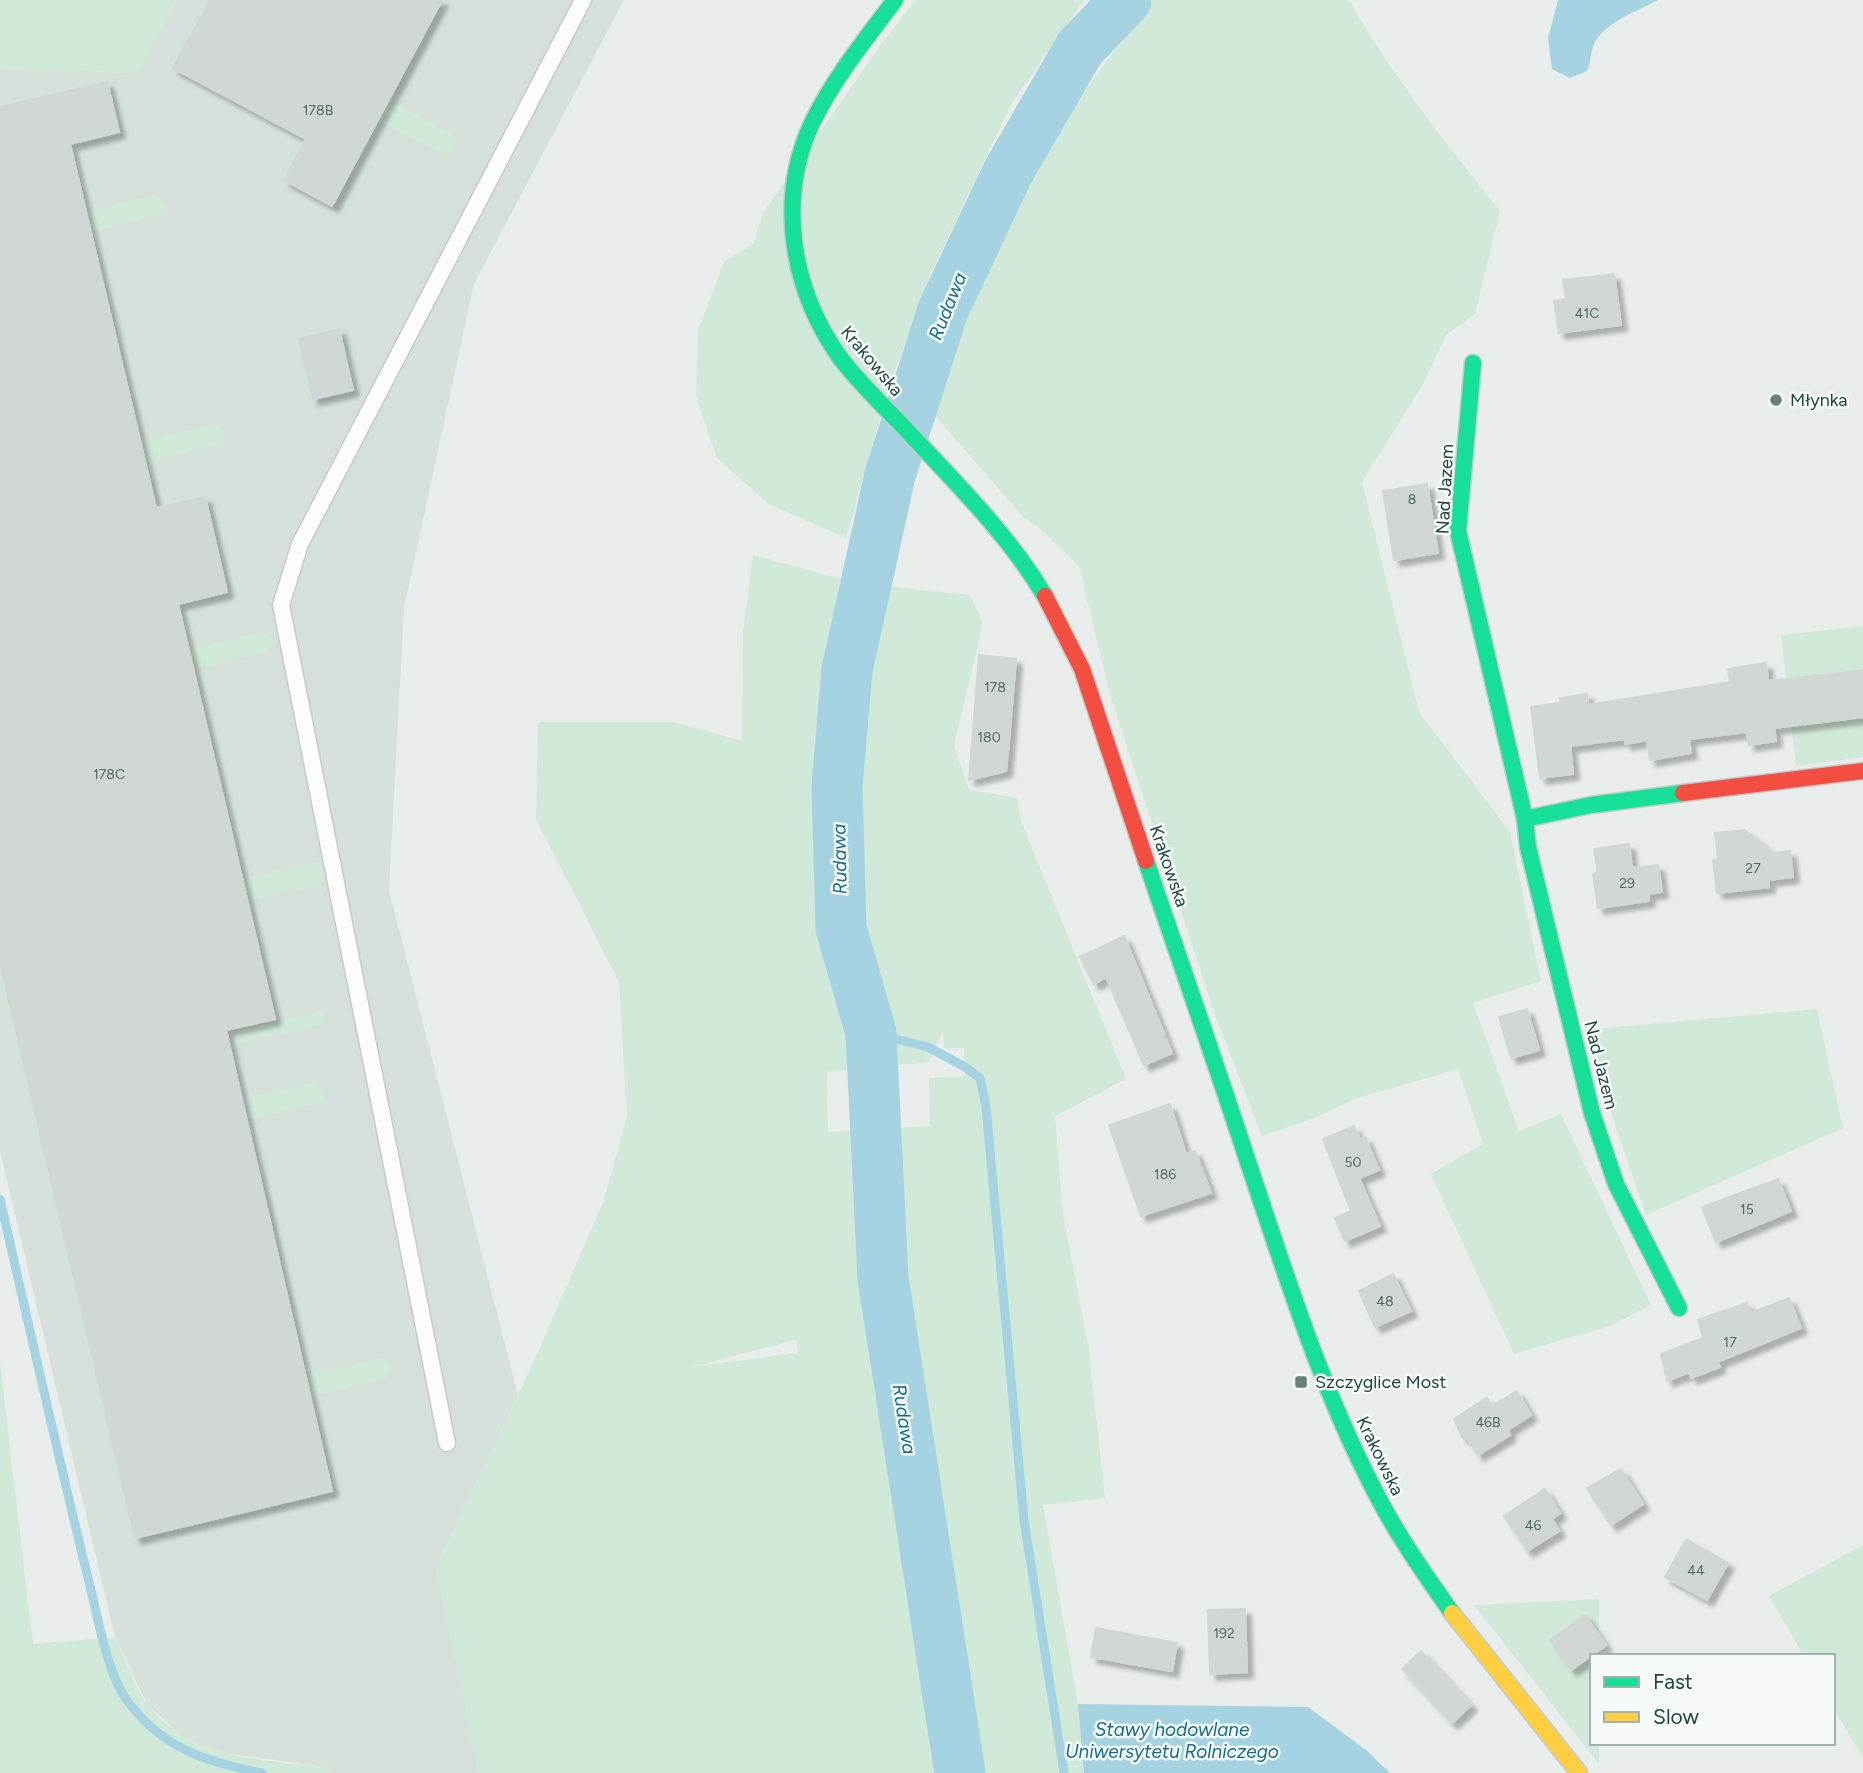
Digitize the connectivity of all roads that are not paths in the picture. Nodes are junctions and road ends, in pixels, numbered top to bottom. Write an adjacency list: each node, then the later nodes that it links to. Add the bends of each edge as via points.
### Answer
1 (583, 0): 7 (lane, via 300,544 281,605)
2 (895, 0): 8 (street, Krakowska, via 823,102 794,178 790,224 797,269 814,315 842,360 1002,536 1058,620 1082,669 1295,1300 1353,1448 1387,1515 1441,1598)
3 (1473, 363): 5 (street, Nad Jazem, via 1458,531)
4 (1863, 771): 5 (street, via 1591,805)
5 (1525, 819): 6 (street, Nad Jazem, via 1592,1113 1616,1184)
6 (1679, 1308)
7 (447, 1443)
8 (1579, 1773)

